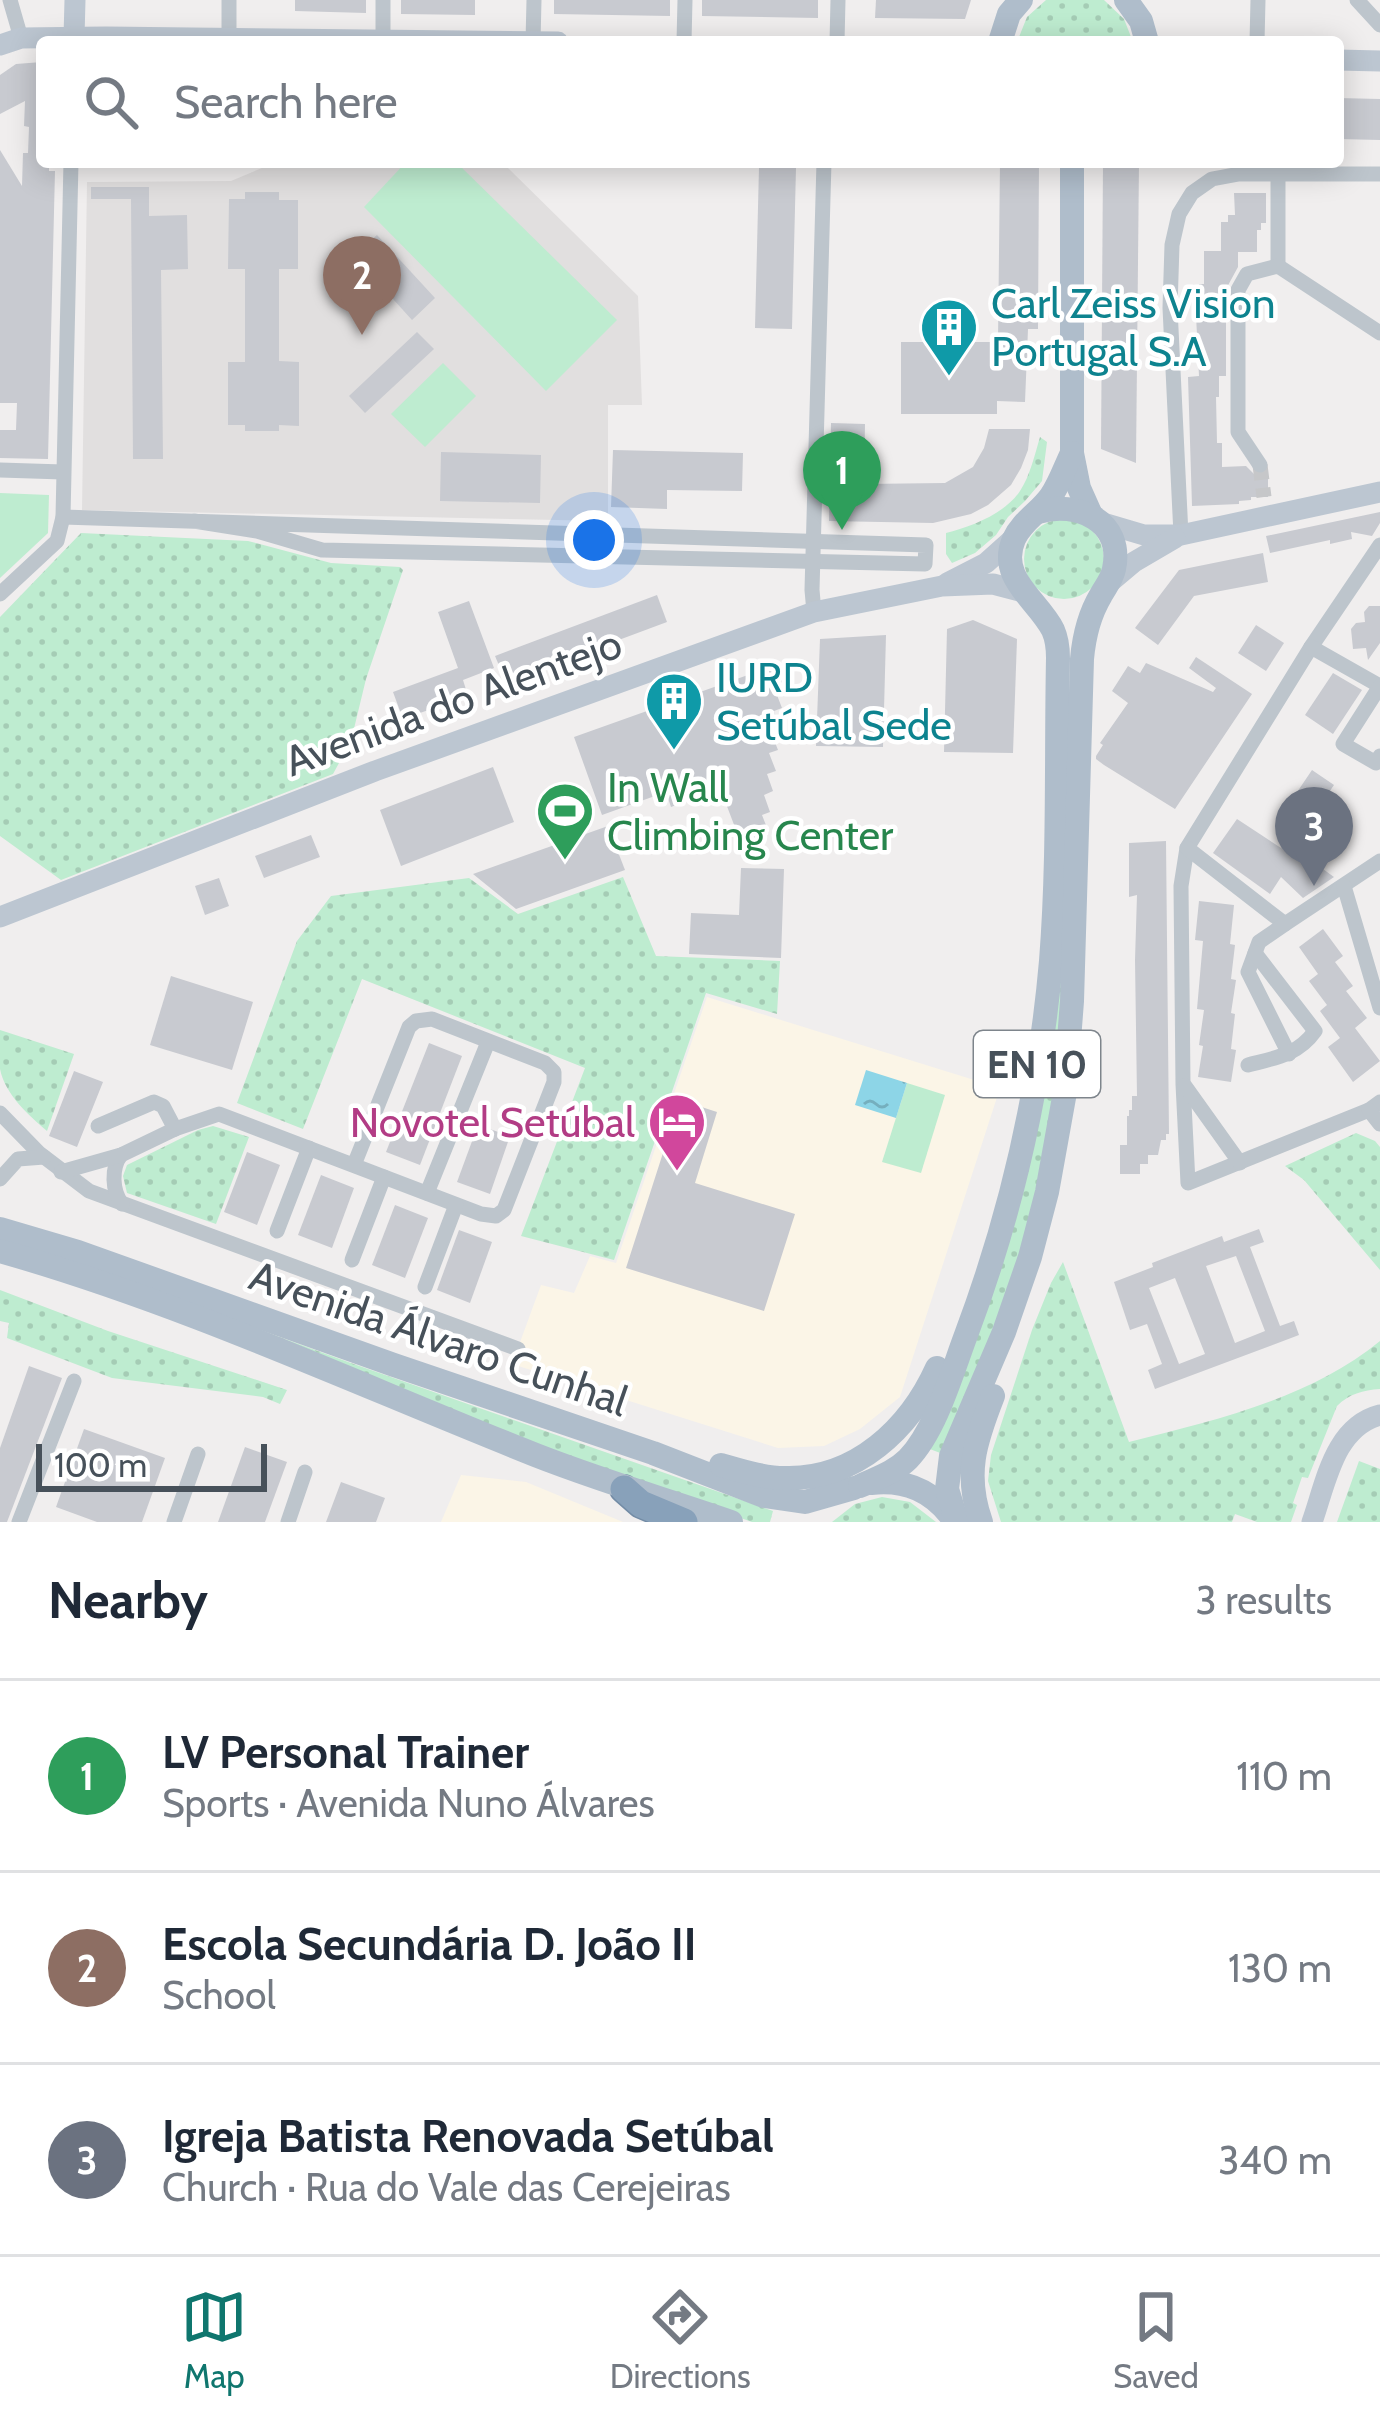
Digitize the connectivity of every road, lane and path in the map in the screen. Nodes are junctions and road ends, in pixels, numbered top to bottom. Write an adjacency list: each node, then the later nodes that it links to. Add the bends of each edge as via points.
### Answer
1 (10, 0): 22 (street)
2 (75, 0): 13 (main road)
3 (230, 0): 14 (street)
4 (383, 0): 15 (street)
5 (533, 0): 16 (street)
6 (685, 0): 17 (street)
7 (838, 0): 18 (street)
8 (1021, 0): 19 (main road)
9 (1126, 0): 20 (main road)
10 (1258, 0): 21 (street)
11 (1357, 0): 12 (street)
12 (1380, 25)
13 (74, 36)
14 (229, 36)
15 (383, 36)
16 (533, 36)
17 (684, 36)
18 (837, 36)
19 (1002, 36)
20 (1145, 36)
21 (1257, 36)
22 (11, 42)
23 (1344, 61): 24 (main road)
24 (1380, 61)
25 (71, 168): 35 (street)
26 (824, 168): 44 (street)
27 (1074, 168): 32 (main road)
28 (1278, 174): 29 (street); 30 (street); 42 (street, via 1212,179 1179,214 1171,308)
29 (1380, 174)
30 (1278, 266): 31 (street); 33 (street, via 1247,274 1238,290 1238,432)
31 (1380, 333)
32 (1072, 453): 37 (main road); 39 (main road)
33 (1260, 465)
34 (0, 470): 35 (street)
35 (63, 472): 38 (street)
36 (1380, 492): 42 (main road, via 1264,507)
37 (1038, 512): 39 (main road, via 1074,508); 43 (main road)
38 (63, 517): 40 (street); 50 (street, via 57,541)
39 (1096, 519): 42 (main road, via 1144,535); 49 (main road, via 1114,551)
40 (194, 521): 41 (street); 46 (street)
41 (327, 525): 44 (street); 46 (street, via 314,537)
42 (1181, 535): 49 (main road)
43 (1015, 538): 48 (main road, Avenida do Alentejo); 51 (main road, via 1011,566)
44 (814, 541): 47 (street); 47 (street, via 926,545 926,564)
45 (1380, 545): 53 (street)
46 (322, 550): 47 (street)
47 (813, 561): 52 (street)
48 (942, 586): 51 (main road, Avenida do Alentejo, via 992,584); 52 (main road, Avenida do Alentejo)
49 (1105, 588): 51 (main road, via 1075,609 1045,608); 90 (main road, EN 10, via 1082,659 1065,1092)
50 (0, 594)
51 (1027, 596): 84 (main road, EN 10, via 1052,629 1058,658 1053,922 1036,1070)
52 (814, 612): 59 (main road, Avenida do Alentejo)
53 (1311, 647): 54 (street); 56 (street)
54 (1380, 686): 55 (street, via 1343,744 1376,763)
55 (1380, 756)
56 (1187, 848): 60 (street); 66 (street)
57 (1380, 861): 58 (street)
58 (1344, 886): 60 (street); 62 (street)
59 (0, 917)
60 (1285, 923): 61 (street)
61 (1255, 953): 64 (street, via 1248,972); 64 (street, via 1315,1031)
62 (1380, 1008)
63 (488, 1042): 78 (street, via 432,1019 411,1024); 83 (street); 86 (street, via 545,1064 554,1078 504,1210 493,1216)
64 (1289, 1054): 65 (street)
65 (1248, 1065)
66 (1183, 1084): 77 (street); 77 (street, via 1188,1183)
67 (1375, 1106): 69 (street); 77 (street)
68 (0, 1113): 71 (street)
69 (1380, 1124)
70 (98, 1126): 72 (street, via 156,1102)
71 (13, 1129): 75 (street); 76 (street)
72 (175, 1129): 73 (street, via 220,1114); 74 (street)
73 (309, 1148): 78 (street); 87 (street)
74 (122, 1155): 79 (street); 82 (street); 85 (street, via 115,1174)
75 (44, 1157): 79 (street); 81 (street, via 18,1159)
76 (0, 1163)
77 (1240, 1163)
78 (354, 1165): 80 (street)
79 (61, 1172): 82 (street)
80 (384, 1177): 83 (street); 89 (street)
81 (0, 1180)
82 (82, 1188): 85 (street)
83 (427, 1193): 86 (street)
84 (1009, 1201): 95 (main road, via 928,1387 883,1444 798,1478); 98 (main road, EN 10, via 924,1437 899,1466)
85 (122, 1204): 92 (street)
86 (456, 1205): 91 (street)
87 (277, 1231)
88 (1, 1234): 95 (main road, Avenida Álvaro Cunhal / EN 10, via 78,1252); 99 (main road, Avenida Álvaro Cunhal / EN 10, via 82,1276)
89 (352, 1260)
90 (1024, 1277): 106 (main road, EN 10, via 951,1456 947,1489); 107 (main road, via 974,1452)
91 (425, 1286)
92 (518, 1349)
93 (74, 1381): 100 (street)
94 (1380, 1415): 108 (main road, via 1347,1434)
95 (653, 1453): 98 (main road, Avenida Álvaro Cunhal / EN 10, via 780,1500 806,1502)
96 (198, 1454): 101 (street)
97 (305, 1472): 102 (street)
98 (857, 1487): 105 (main road, EN 10); 106 (main road, EN 10, via 912,1486)
99 (624, 1489): 103 (highway); 104 (main road, Avenida Álvaro Cunhal / EN 10)
100 (24, 1520)
101 (173, 1522)
102 (288, 1522)
103 (684, 1522)
104 (731, 1522)
105 (815, 1522)
106 (956, 1522)
107 (981, 1522)
108 (1312, 1522)

